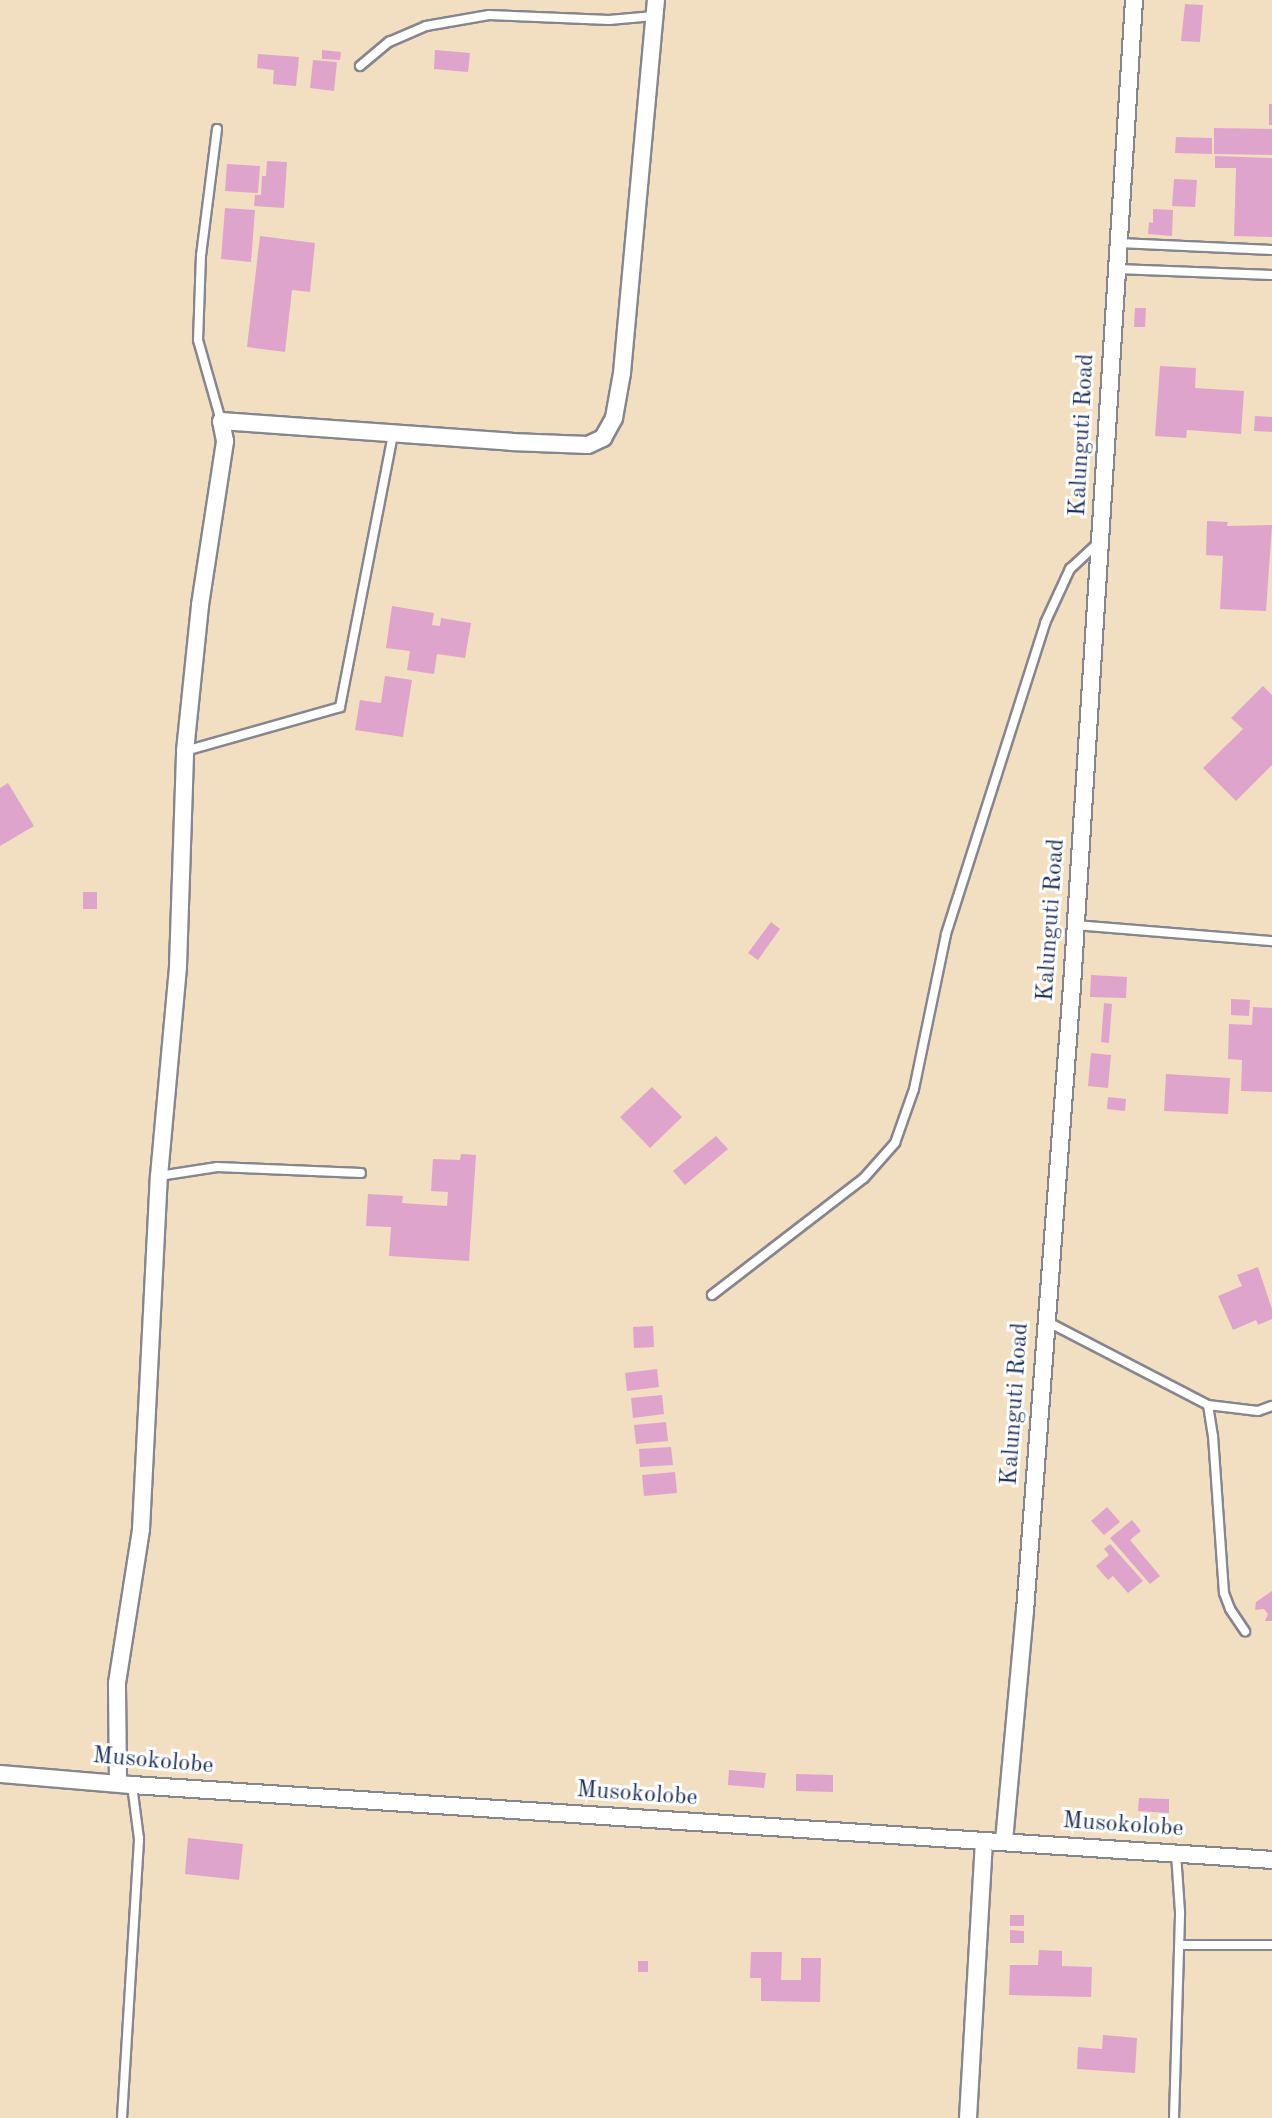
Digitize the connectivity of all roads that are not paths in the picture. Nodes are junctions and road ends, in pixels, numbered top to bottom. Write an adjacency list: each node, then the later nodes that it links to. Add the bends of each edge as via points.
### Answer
1 (1134, 0): 5 (street, Kalunguti Road)
2 (655, 8): 3 (lane, via 609,20 489,15 426,26 389,42); 10 (street, via 622,373 615,418 603,438 588,445)
3 (360, 66)
4 (217, 129): 9 (lane, via 201,255 198,340)
5 (1119, 243): 6 (lane); 7 (street, Kalunguti Road)
6 (1272, 250)
7 (1117, 269): 8 (lane); 11 (street, Kalunguti Road)
8 (1272, 275)
9 (221, 421): 10 (street); 12 (street, via 225,441 200,605)
10 (393, 435): 12 (lane, via 340,707)
11 (1101, 540): 13 (street, Kalunguti Road); 17 (lane, via 1070,569 1045,623 946,934 914,1089 895,1143 864,1178)
12 (185, 751): 16 (street, via 178,966)
13 (1076, 926): 14 (lane); 18 (street, Kalunguti Road)
14 (1272, 941)
15 (361, 1173): 16 (lane, via 217,1167)
16 (159, 1176): 23 (street, via 141,1529 117,1683)
17 (712, 1295)
18 (1046, 1321): 19 (lane); 24 (street, Kalunguti Road)
19 (1208, 1405): 20 (lane, via 1258,1411); 21 (lane, via 1224,1593)
20 (1272, 1406)
21 (1245, 1631)
22 (0, 1774): 23 (street, Musokolobe)
23 (125, 1784): 25 (street, Musokolobe); 30 (lane, via 140,1839)
24 (1004, 1841): 25 (street, Musokolobe); 26 (street, Musokolobe)
25 (984, 1842): 31 (street)
26 (1176, 1854): 27 (street, Musokolobe); 28 (lane)
27 (1272, 1860)
28 (1180, 1945): 29 (lane); 32 (lane)
29 (1272, 1945)
30 (122, 2118)
31 (968, 2118)
32 (1174, 2118)

